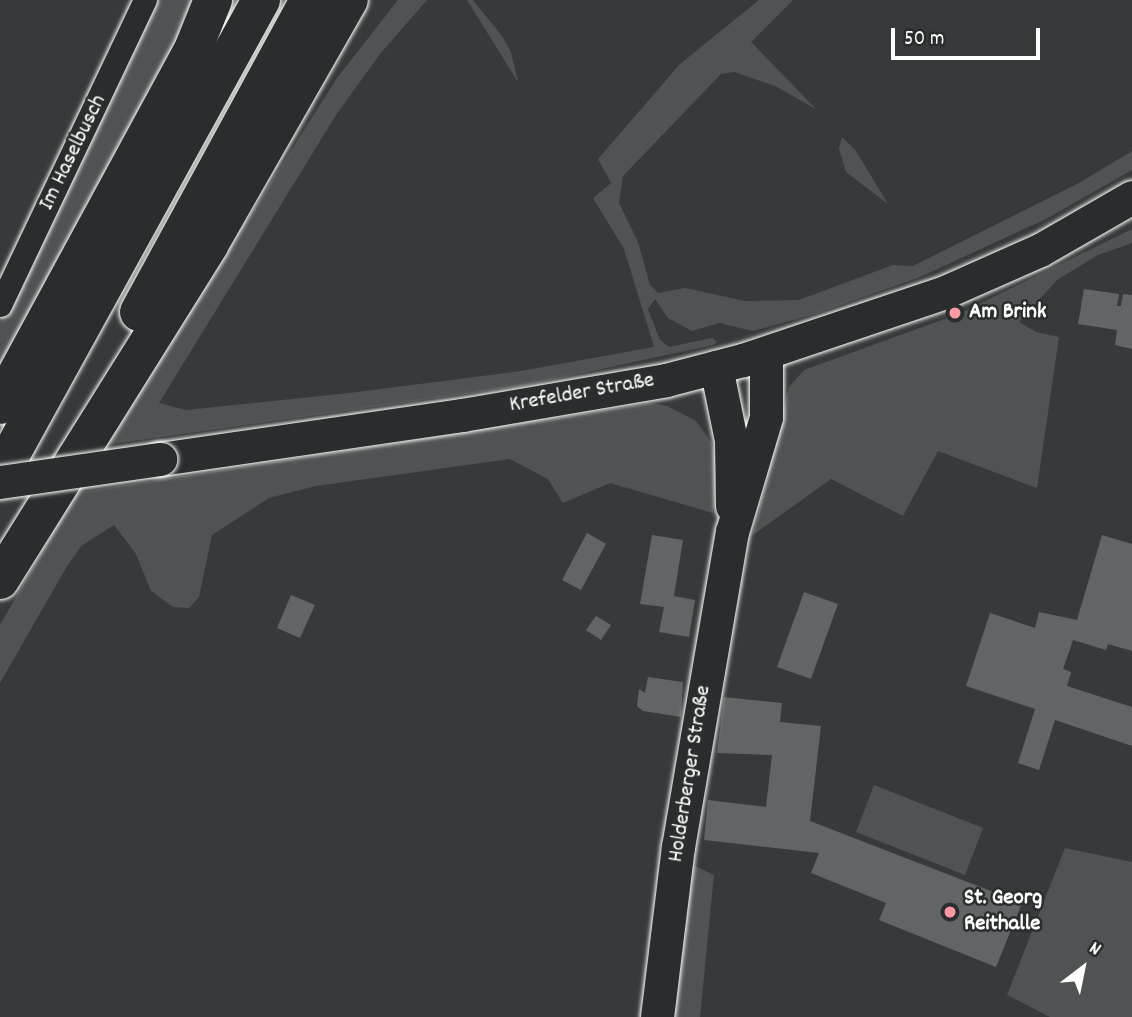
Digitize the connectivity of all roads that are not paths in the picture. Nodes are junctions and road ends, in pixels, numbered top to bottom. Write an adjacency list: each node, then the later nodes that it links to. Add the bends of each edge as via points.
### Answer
1 (145, 0): 9 (street, Im Haselbusch)
2 (213, 0): 12 (highway, via 194,47)
3 (261, 0): 13 (highway)
4 (309, 0): 16 (highway)
5 (349, 0): 8 (highway)
6 (373, 0): 8 (highway, via 334,51 271,158)
7 (1132, 197): 10 (main road, Krefelder Straße, via 1040,250 945,292)
8 (209, 245): 17 (highway)
9 (0, 305)
10 (766, 354): 11 (main road, Krefelder Straße); 15 (main road, Holderberger Straße, via 766,417)
11 (716, 367): 14 (main road, Krefelder Straße, bridge, via 462,415); 15 (main road, Holderberger Straße, via 731,439)
12 (0, 405)
13 (0, 474)
14 (0, 482)
15 (732, 532): 18 (main road, Holderberger Straße, via 678,847)
16 (0, 569)
17 (0, 580)
18 (657, 1017)

